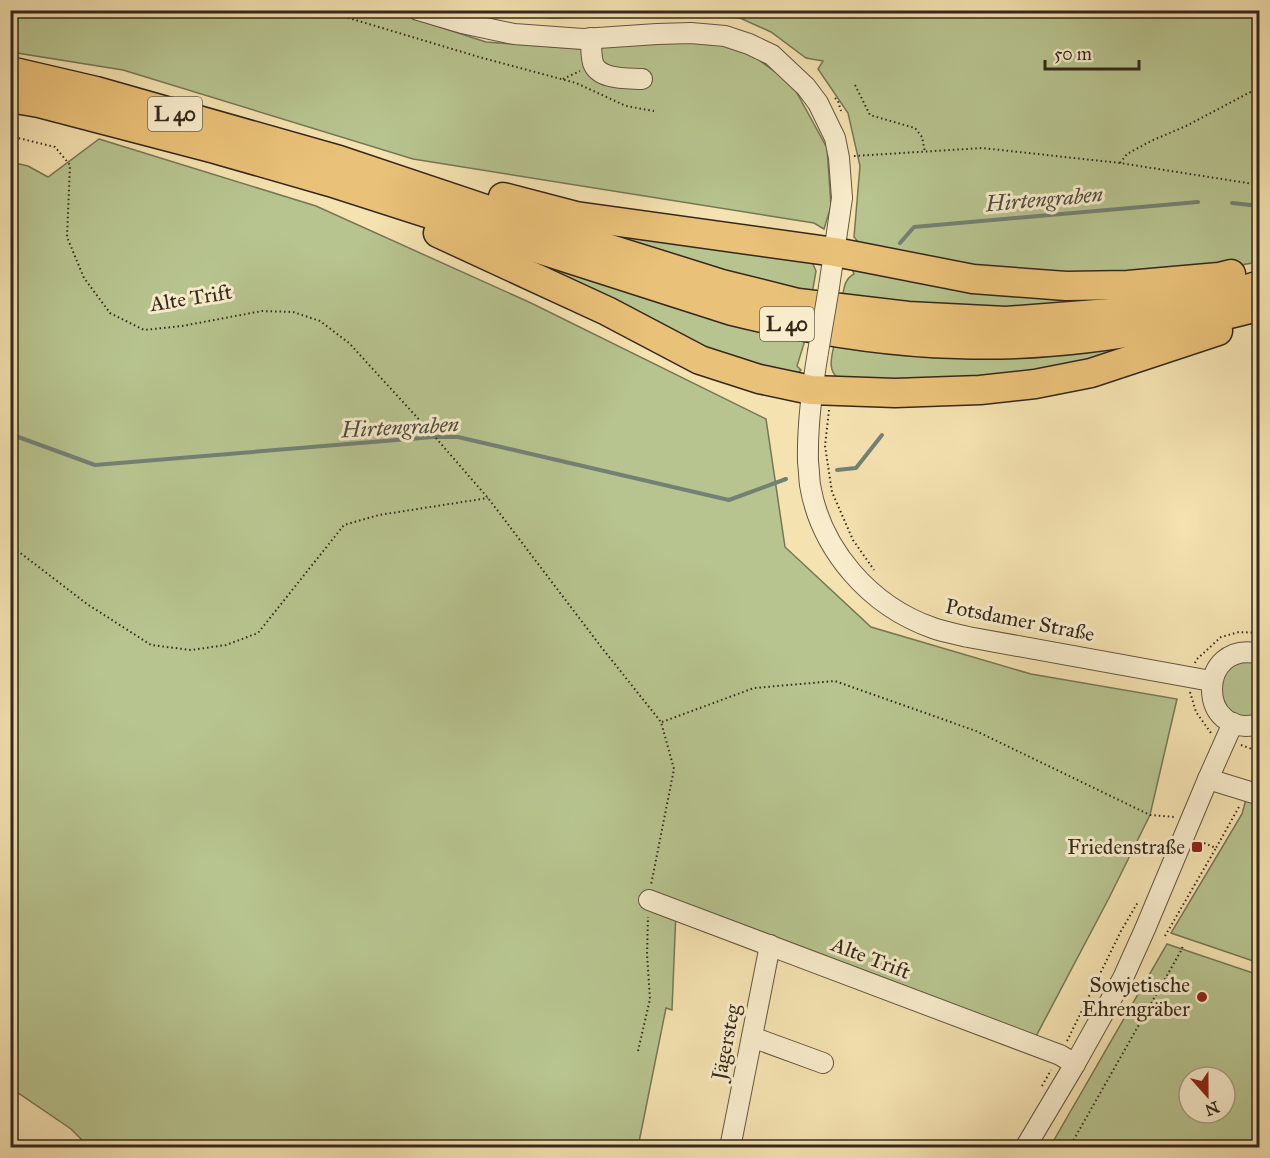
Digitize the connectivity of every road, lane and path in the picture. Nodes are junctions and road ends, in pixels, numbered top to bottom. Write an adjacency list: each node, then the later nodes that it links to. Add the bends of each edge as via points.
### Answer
1 (322, 10): 6 (path)
2 (418, 10): 3 (street, Potsdamer Straße, via 514,34)
3 (591, 38): 4 (street); 16 (street, Potsdamer Straße, via 691,33 725,36 772,55 818,103 835,138)
4 (593, 64): 6 (path); 7 (street, via 603,74)
5 (10, 70): 18 (highway, L 40, via 96,92)
6 (562, 79): 12 (path, via 626,106)
7 (642, 79)
8 (855, 86): 15 (path, via 870,115 915,128)
9 (1260, 87): 17 (path, via 1127,154)
10 (830, 93): 13 (path)
11 (10, 98): 18 (highway, L 40, via 215,149)
12 (654, 111)
13 (841, 112)
14 (10, 136): 26 (path, Alte Trift, via 55,147 70,165 67,237 84,278 110,313 144,330 262,310 292,312 320,321 349,343)
15 (925, 152): 16 (path); 17 (path, via 982,148)
16 (839, 158): 20 (street, Potsdamer Straße, via 842,198)
17 (1120, 163): 19 (path)
18 (335, 171): 20 (highway, via 374,162 576,216); 22 (highway, L 40, via 798,303 908,316 1006,321 1123,312); 23 (highway, L 40, via 732,311 842,333 935,343 1018,344 1113,336); 25 (highway, via 375,205 607,311 700,360 759,379)
19 (1260, 185)
20 (835, 252): 21 (highway, via 973,279 1066,286 1219,277); 25 (street, Potsdamer Straße, bridge, via 818,352)
21 (1260, 268)
22 (1260, 285)
23 (1260, 306)
24 (1260, 317): 25 (highway, via 1091,373 1035,384 895,393)
25 (821, 391): 28 (path, via 832,492 853,540); 30 (street, Potsdamer Straße, via 807,442 810,484 818,514 846,567 881,600 932,628)
26 (488, 498): 27 (path, via 379,515 344,525 258,633 226,645 190,650 150,645 87,604); 32 (path, Alte Trift)
27 (10, 545)
28 (878, 576)
29 (1260, 654): 31 (street, via 1234,655 1216,670)
30 (1190, 677): 31 (street, Potsdamer Straße); 35 (path, via 1189,690 1196,712 1211,733)
31 (1211, 681): 33 (street, via 1213,702)
32 (661, 722): 39 (path, via 754,688 835,681 976,731 1150,815); 43 (path, via 674,769)
33 (1233, 723): 34 (street); 37 (street)
34 (1260, 724)
35 (1208, 741)
36 (1260, 770): 38 (path)
37 (1208, 778): 38 (street); 49 (street, via 1115,994)
38 (1254, 793): 41 (path)
39 (1180, 817)
40 (1204, 843): 41 (path)
41 (1216, 848): 44 (path)
42 (1143, 894): 49 (path, via 1121,931)
43 (649, 900): 46 (street, Alte Trift); 48 (path, via 650,999)
44 (1165, 936)
45 (1184, 944): 53 (path)
46 (770, 945): 47 (street, Jägersteg); 49 (street, Alte Trift)
47 (752, 1037): 50 (street); 51 (street, Jägersteg)
48 (638, 1051)
49 (1067, 1059): 52 (street)
50 (823, 1062)
51 (730, 1148)
52 (1025, 1148)
53 (1069, 1148)

